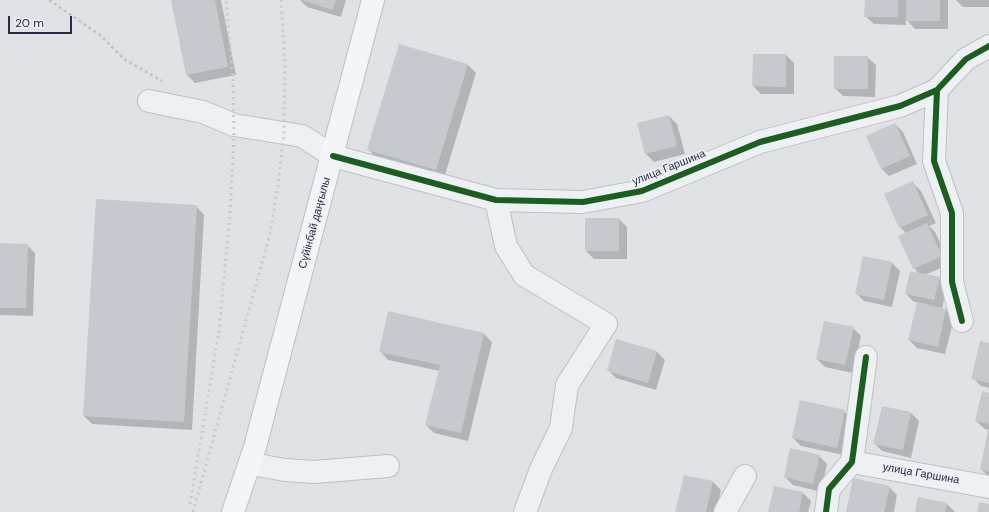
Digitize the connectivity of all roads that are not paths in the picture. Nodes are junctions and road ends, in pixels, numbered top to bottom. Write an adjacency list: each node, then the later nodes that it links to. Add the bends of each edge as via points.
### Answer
1 (373, 0): 5 (main road, Сүйінбай даңғылы)
2 (989, 46): 3 (street, улица Гаршина, via 966,58)
3 (937, 90): 6 (street, улица Гаршина, via 900,106 760,142 642,191 583,202); 7 (street, via 934,161 952,213 952,282)
4 (149, 101): 5 (street, улица Гаршина, via 203,112 234,125 302,136)
5 (333, 156): 6 (street, улица Гаршина); 9 (main road, Сүйінбай даңғылы)
6 (496, 200): 16 (street, via 506,246 524,275 606,324 567,386 561,428 541,469)
7 (962, 321)
8 (866, 357): 10 (street)
9 (254, 455): 11 (street, via 285,470 314,472); 14 (main road, Сүйінбай даңғылы); 15 (main road, Сүйінбай даңғылы)
10 (852, 462): 13 (street, улица Гаршина); 18 (street, via 829,490)
11 (388, 466)
12 (745, 476): 17 (street)
13 (989, 487)
14 (233, 512)
15 (244, 512)
16 (525, 512)
17 (725, 512)
18 (826, 512)

